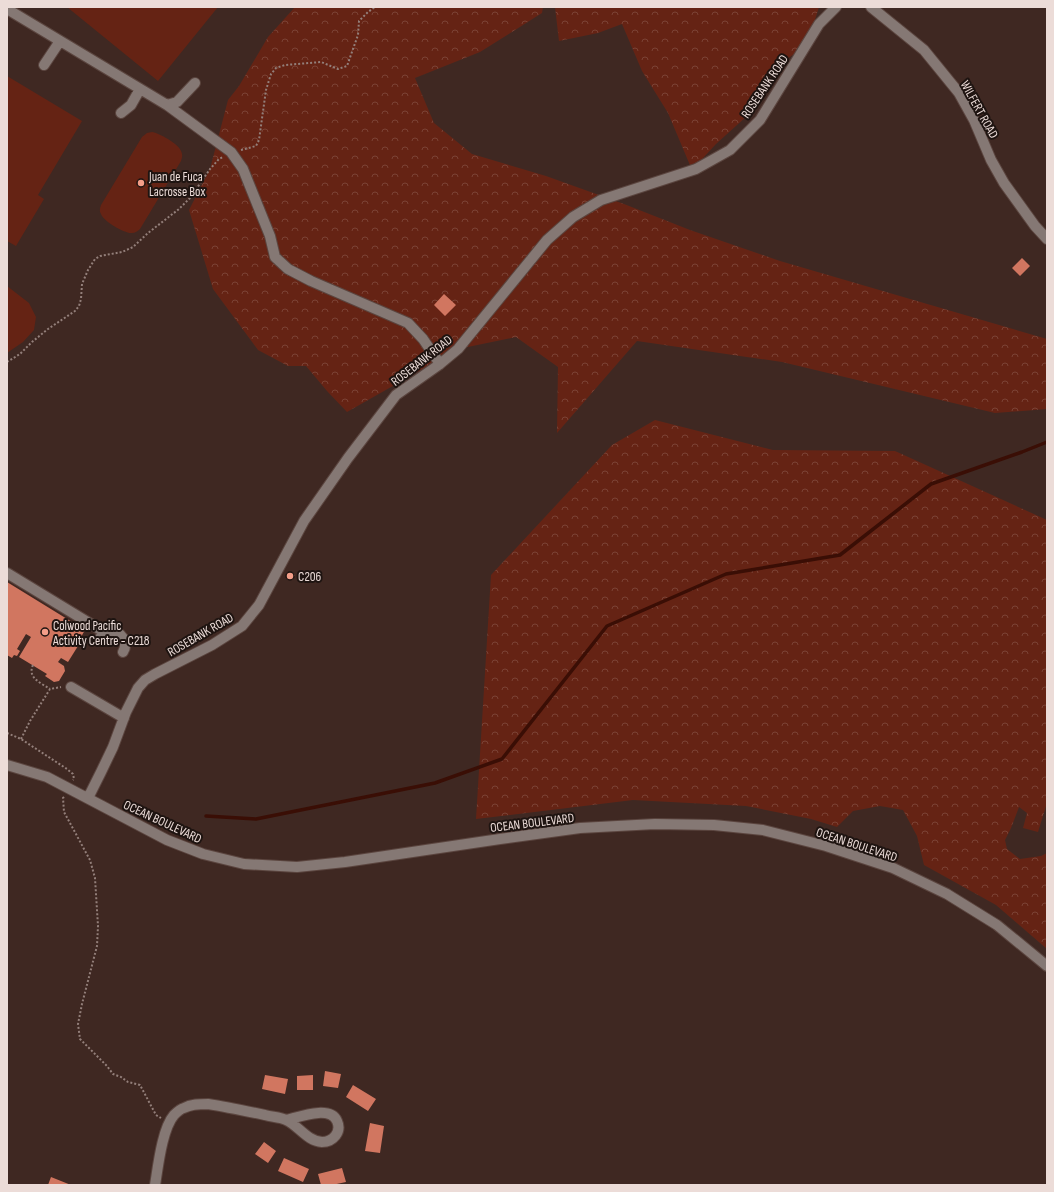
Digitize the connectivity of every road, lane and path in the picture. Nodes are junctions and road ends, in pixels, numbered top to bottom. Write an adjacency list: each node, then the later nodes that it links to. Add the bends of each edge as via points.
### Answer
1 (375, 7): 11 (path, via 360,21 347,66 338,69 321,62 284,64 276,68 271,74 266,90 260,140 256,146)
2 (836, 7): 14 (street, ROSEBANK ROAD, via 819,24 760,120 730,150 696,170 601,200 573,217 547,240 475,330)
3 (871, 7): 12 (street, WILFERT ROAD, via 924,50 959,93 1004,183)
4 (7, 9): 5 (street)
5 (60, 41): 6 (street); 8 (street)
6 (44, 65)
7 (195, 82): 9 (street, via 177,102)
8 (140, 89): 9 (street); 10 (street, via 131,104)
9 (167, 105): 11 (street)
10 (121, 112)
11 (231, 152): 13 (path, via 210,169 179,209 133,247 95,259 84,278 81,299 75,311); 14 (street, via 244,169 270,236 275,257 288,269 311,281 408,323 423,338)
12 (1047, 239)
13 (7, 362)
14 (440, 364): 20 (street, ROSEBANK ROAD, via 396,395 348,458 304,521 259,604 242,626 212,646 145,680 138,688)
15 (7, 573): 16 (street, via 102,635 110,631 118,633 126,642)
16 (123, 652)
17 (33, 665): 19 (path, via 32,676)
18 (71, 687): 19 (path); 20 (street)
19 (50, 689): 22 (path)
20 (124, 718): 25 (street, ROSEBANK ROAD)
21 (7, 733): 22 (path)
22 (21, 739): 24 (path, via 73,774 74,779)
23 (7, 765): 24 (street, OCEAN BOULEVARD, via 47,777)
24 (69, 788): 25 (street, OCEAN BOULEVARD); 28 (path, via 63,798 64,812 90,860 95,878 97,919 97,946 78,1024 80,1039 114,1074 140,1085 156,1115)
25 (88, 798): 26 (street, OCEAN BOULEVARD, via 167,840 203,854 244,864 297,867 580,828 655,824 714,825 763,830 826,846 893,868 947,894 997,925)
26 (1047, 966)
27 (286, 1120): 27 (street, via 310,1138 323,1142 334,1138 338,1127 335,1118 325,1112); 28 (street, via 223,1106 195,1104 174,1114)
28 (169, 1123): 29 (street)
29 (155, 1185)

